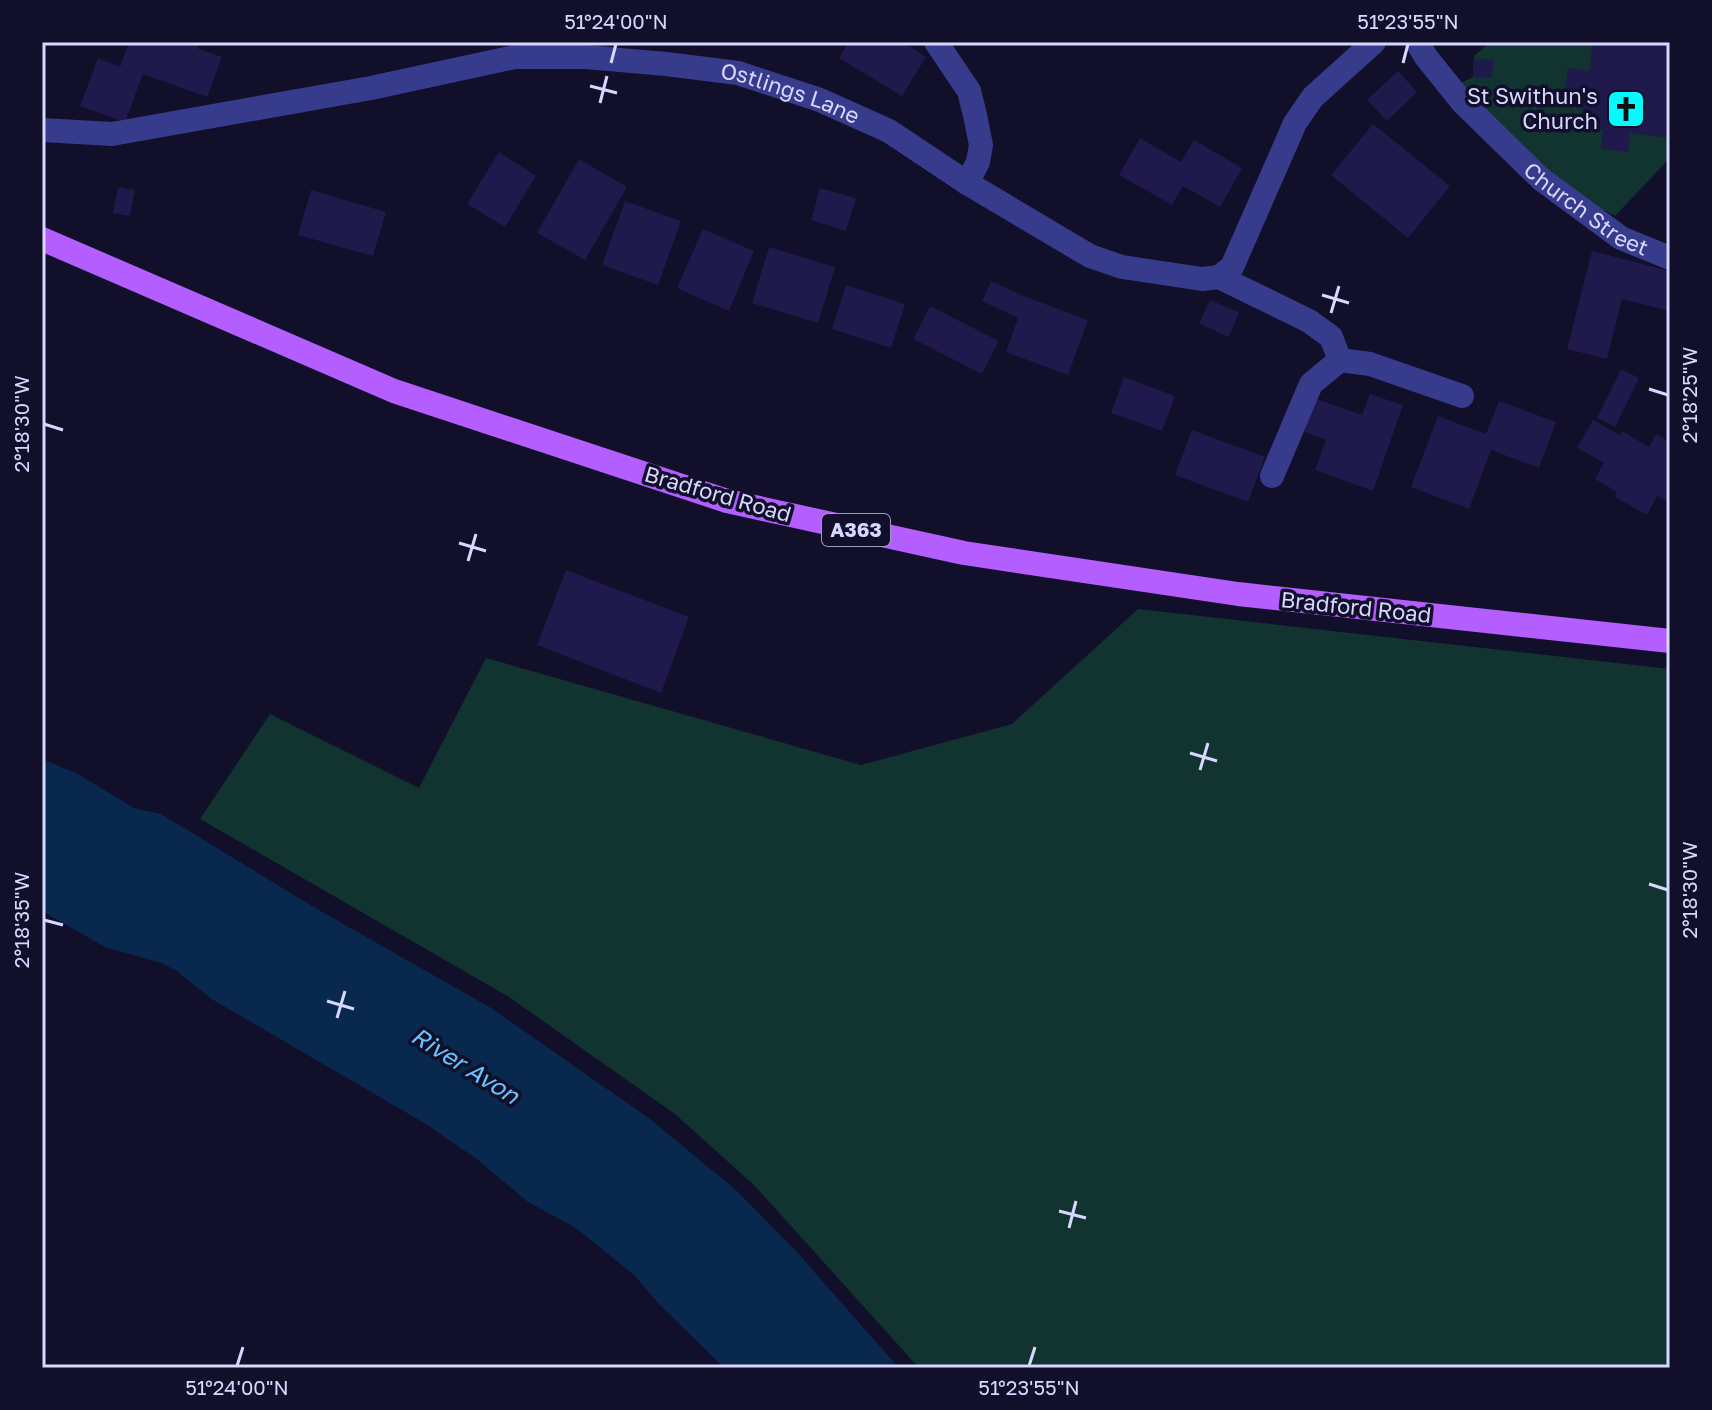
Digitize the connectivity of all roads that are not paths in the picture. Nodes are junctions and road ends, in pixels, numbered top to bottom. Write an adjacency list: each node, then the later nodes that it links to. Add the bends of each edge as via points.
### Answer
1 (936, 42): 5 (street, via 969,91 975,115 981,145)
2 (1374, 42): 8 (street, via 1313,97 1295,123 1232,267)
3 (1417, 42): 7 (street, Church Street, via 1463,103 1541,179 1621,238)
4 (42, 130): 5 (street, Ostlings Lane, via 112,134 515,57 586,57 738,73 793,91 889,131)
5 (967, 183): 8 (street, Ostlings Lane, via 1090,256 1122,267)
6 (42, 239): 12 (main road, Bradford Road / A363, via 394,391 727,501 964,553 1208,590)
7 (1670, 258)
8 (1219, 277): 9 (street, via 1309,321 1331,337)
9 (1340, 360): 10 (street, via 1370,364); 11 (street, via 1311,384)
10 (1462, 396)
11 (1272, 476)
12 (1670, 641)

